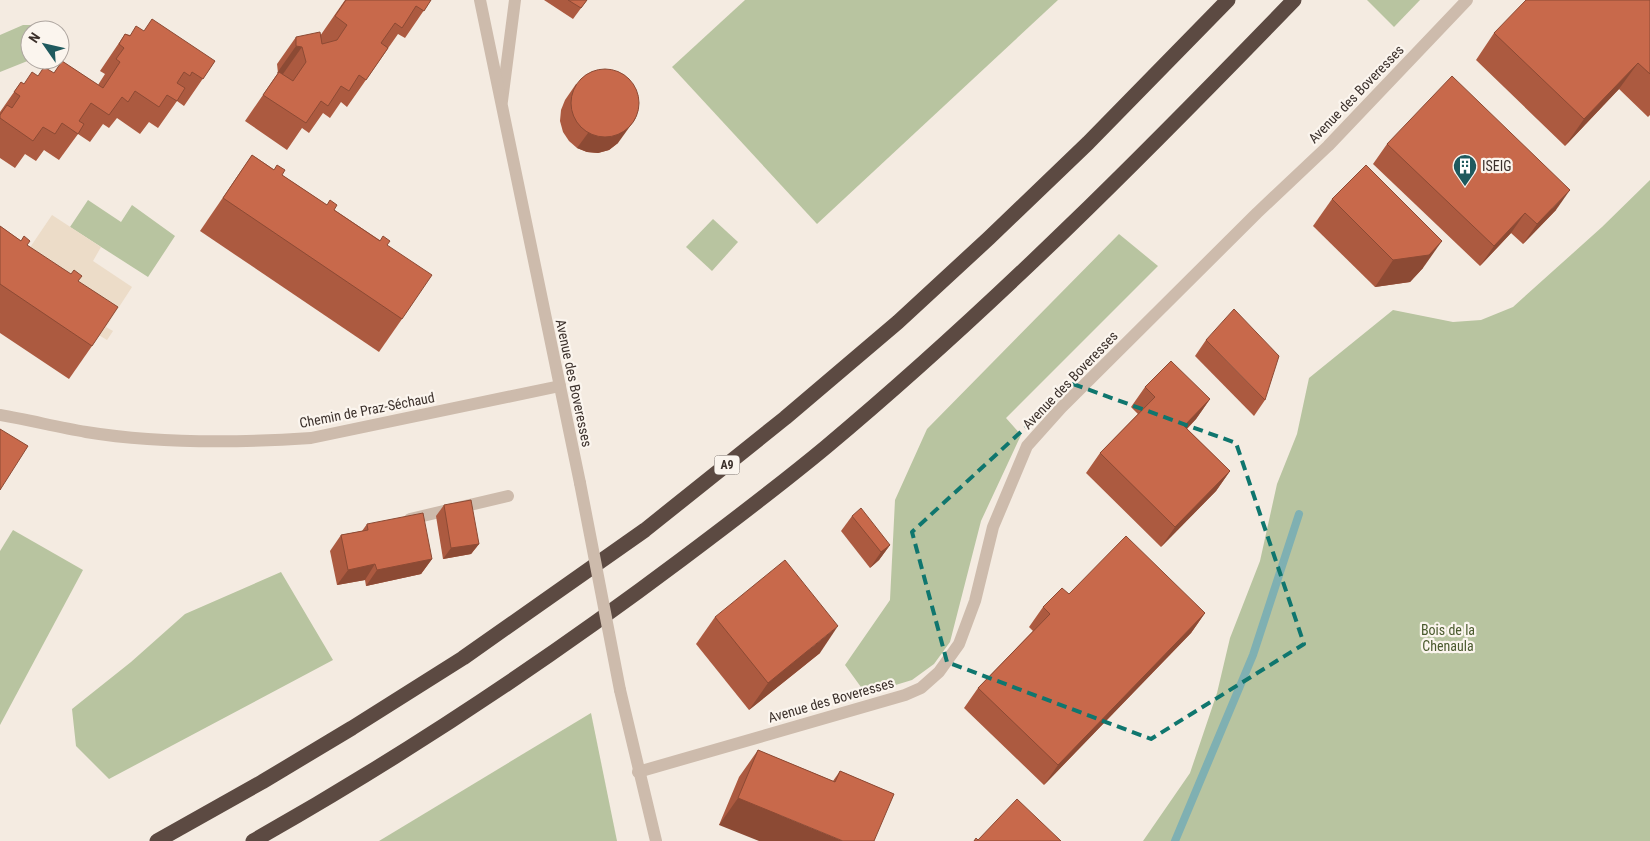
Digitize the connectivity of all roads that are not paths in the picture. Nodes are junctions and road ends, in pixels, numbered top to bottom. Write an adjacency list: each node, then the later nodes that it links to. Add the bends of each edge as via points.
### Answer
1 (480, 0): 6 (street, Avenue des Boveresses)
2 (516, 0): 6 (street)
3 (1228, 0): 12 (highway, A9, via 1081,149 898,322 645,530 463,658 262,782)
4 (1294, 0): 13 (highway, via 1026,268 825,448 737,518 565,645 429,735)
5 (1467, 0): 11 (street, Avenue des Boveresses, via 1328,146 1074,395 1027,446 993,527 975,601 959,644 939,672 921,688 905,694)
6 (501, 106): 7 (street, Avenue des Boveresses)
7 (560, 386): 8 (street, Chemin de Praz-Séchaud, via 294,439 198,442 118,436); 11 (street, Avenue des Boveresses, bridge)
8 (0, 414)
9 (508, 496): 10 (street)
10 (410, 519)
11 (638, 772): 14 (street, Avenue des Boveresses)
12 (157, 841)
13 (253, 841)
14 (656, 841)

